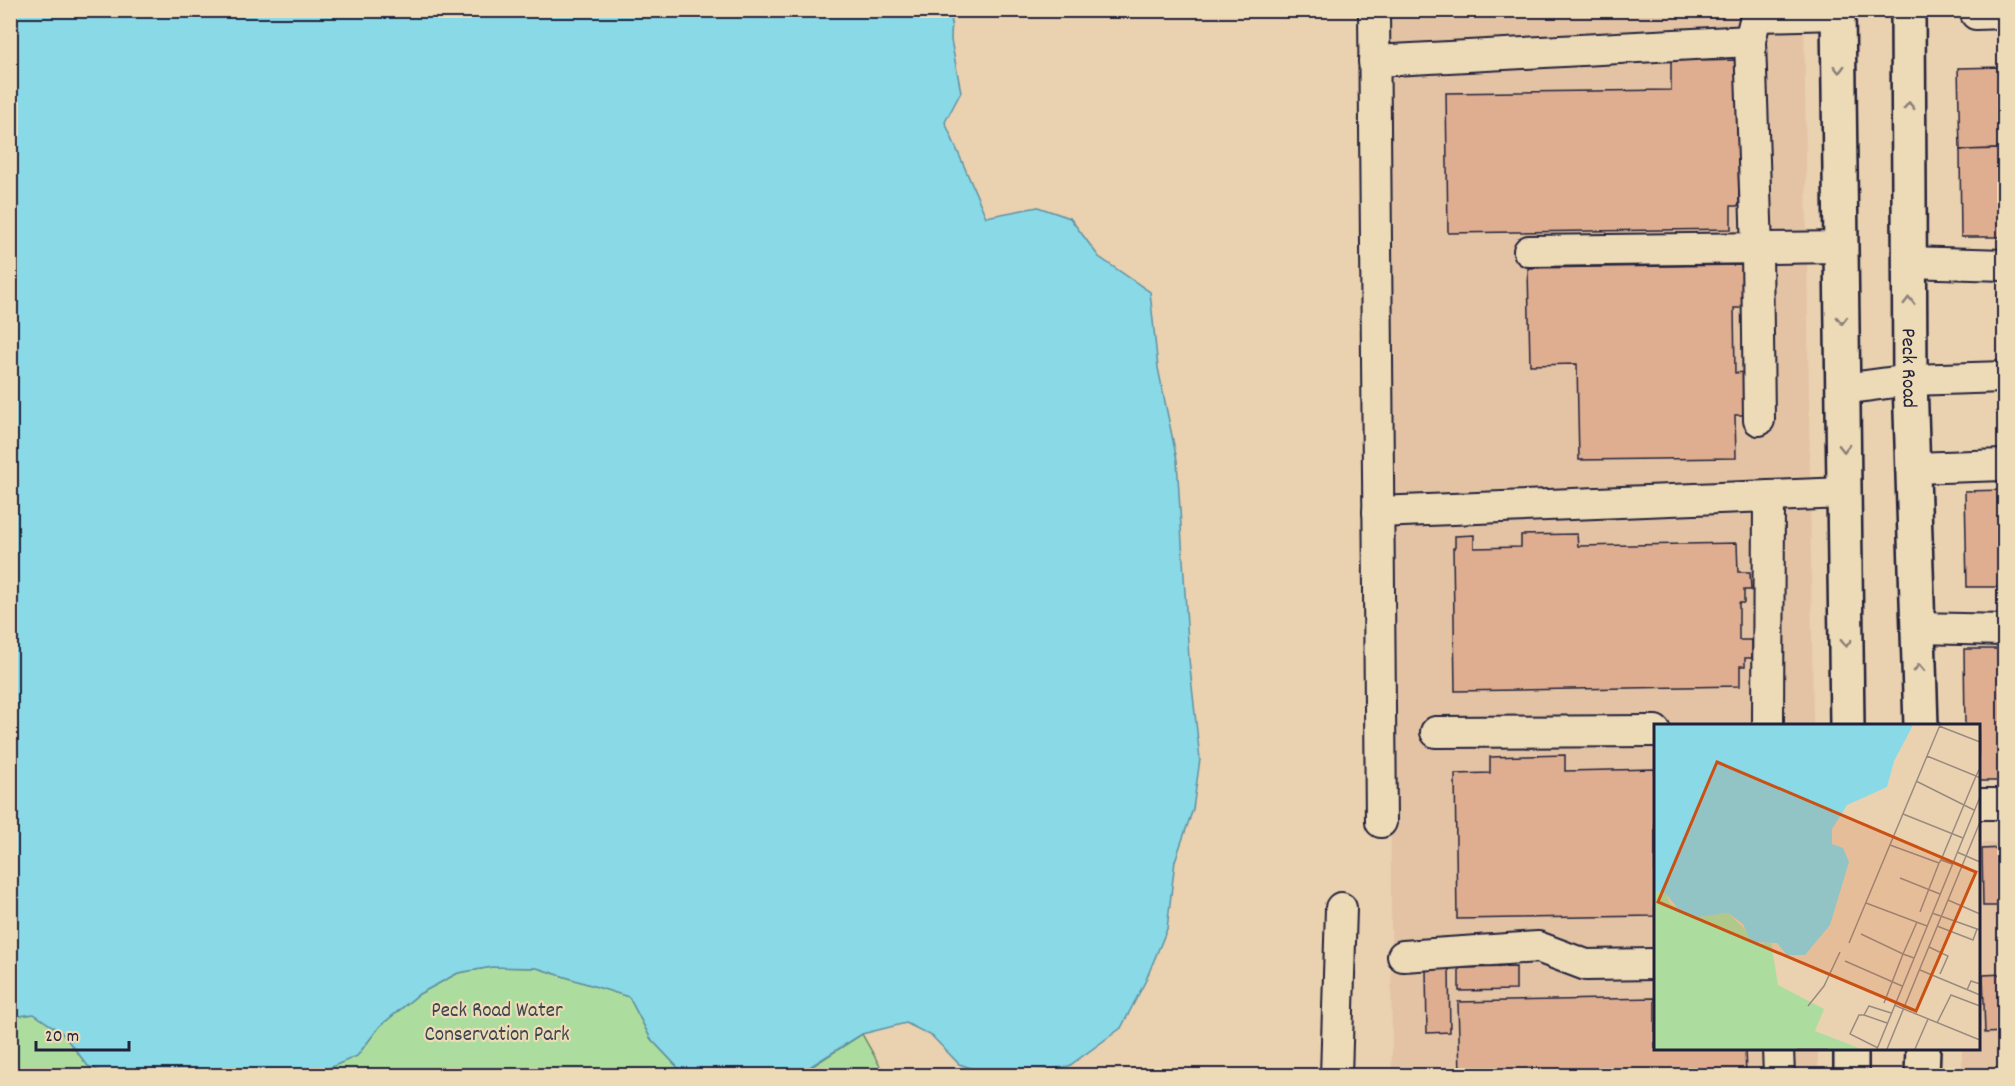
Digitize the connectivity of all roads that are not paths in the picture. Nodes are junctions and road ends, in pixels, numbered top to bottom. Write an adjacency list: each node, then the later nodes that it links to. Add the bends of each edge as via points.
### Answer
1 (1374, 10): 5 (street)
2 (1908, 10): 9 (main road, Peck Road, one-way to 2)
3 (1838, 12): 4 (street); 6 (main road, one-way to 6)
4 (1754, 22): 5 (street); 7 (street)
5 (1374, 61): 19 (street)
6 (1841, 247): 7 (street); 13 (main road, one-way to 13)
7 (1757, 249): 8 (street); 14 (street)
8 (1529, 251)
9 (1909, 262): 10 (street); 12 (main road, Peck Road, one-way to 9)
10 (2004, 265)
11 (2004, 377): 12 (street)
12 (1910, 380): 13 (street); 16 (main road, Peck Road)
13 (1844, 389): 17 (main road, one-way to 17)
14 (1759, 420)
15 (2004, 465): 16 (street)
16 (1913, 468): 20 (main road, Peck Road)
17 (1844, 493): 18 (street); 23 (main road, one-way to 23)
18 (1769, 496): 19 (street); 22 (street)
19 (1378, 512): 29 (street)
20 (1918, 628): 21 (street); 24 (main road, Peck Road, one-way to 20)
21 (2004, 630)
22 (1768, 724)
23 (1847, 724)
24 (1921, 724)
25 (1654, 731): 26 (street)
26 (1436, 732)
27 (1979, 804): 28 (street)
28 (2004, 804)
29 (1381, 822)
30 (1341, 908): 36 (street)
31 (1403, 956): 32 (street, via 1538,947 1586,965)
32 (1654, 964)
33 (1778, 1050): 37 (street)
34 (1851, 1050): 38 (main road)
35 (1923, 1050): 39 (main road)
36 (1336, 1076)
37 (1779, 1076)
38 (1851, 1076)
39 (1922, 1076)

